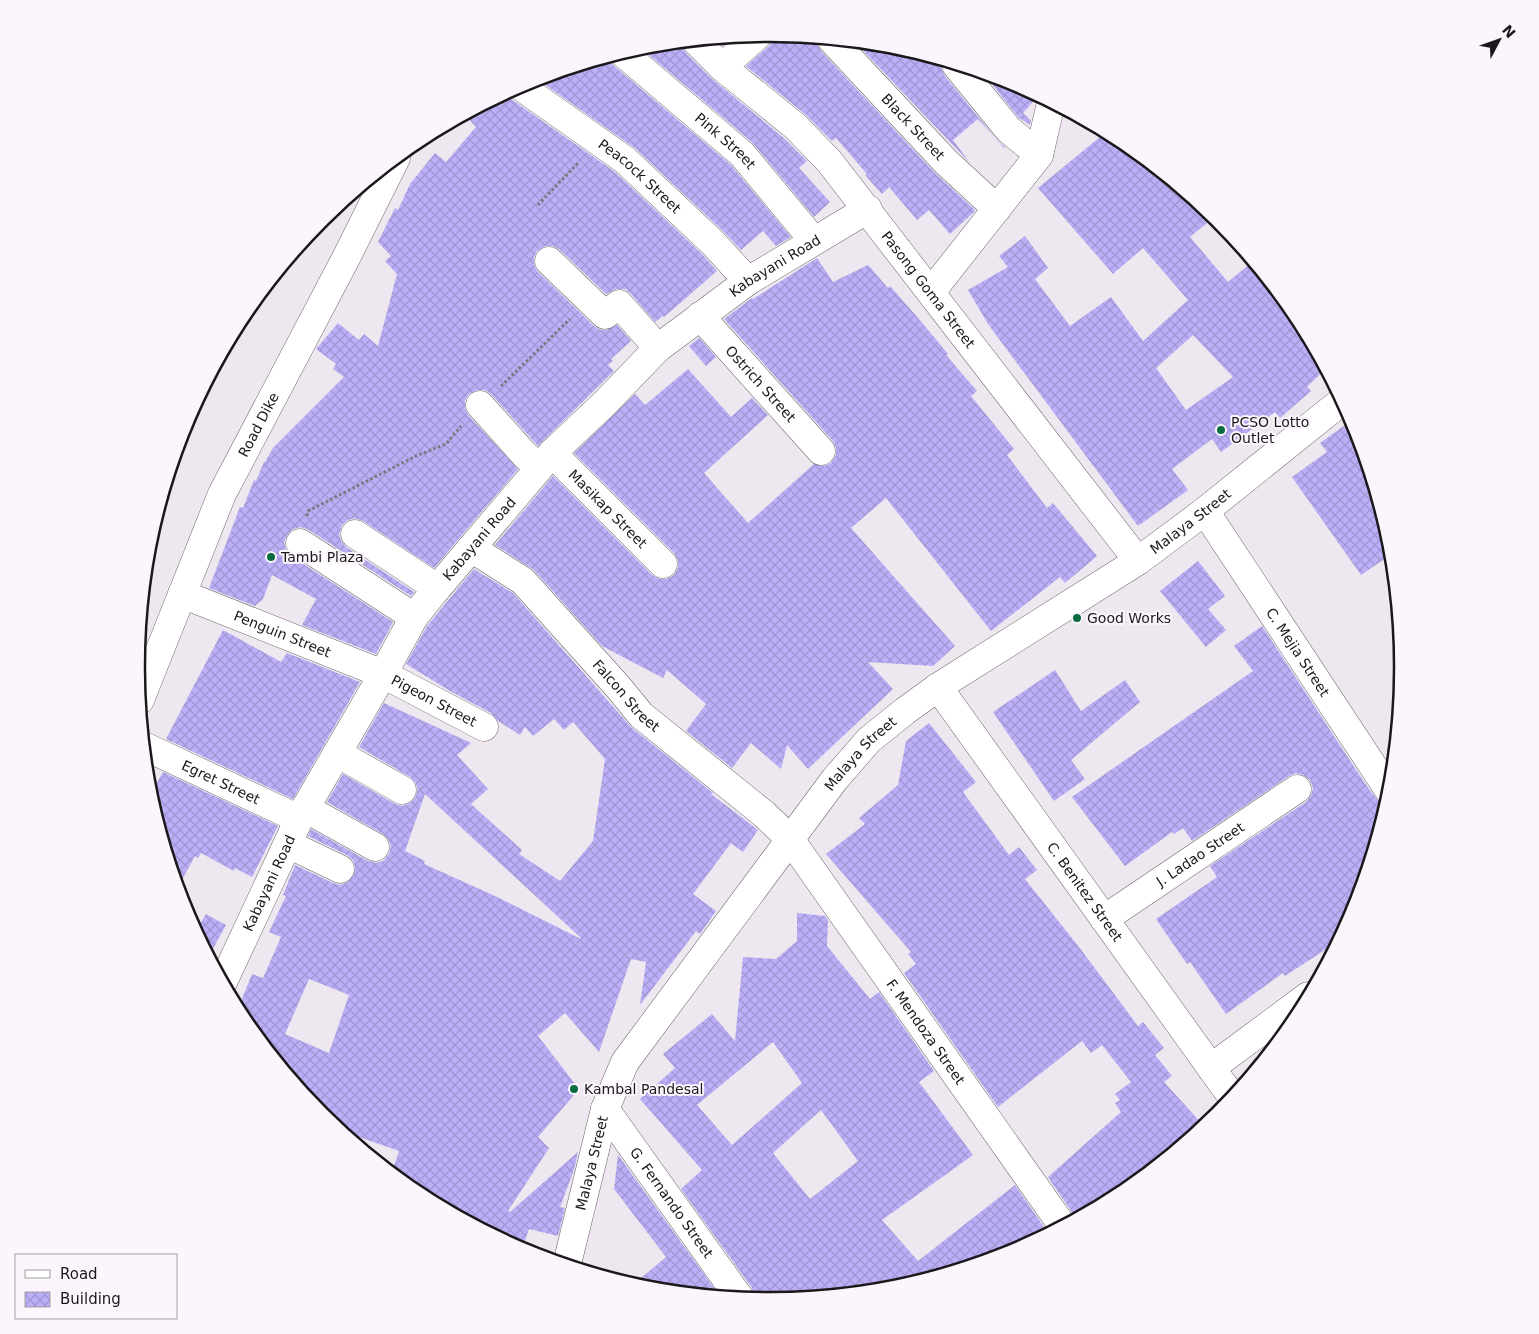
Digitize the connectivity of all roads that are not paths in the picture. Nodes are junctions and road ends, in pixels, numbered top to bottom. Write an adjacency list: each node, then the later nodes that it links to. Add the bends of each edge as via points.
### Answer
1 (749, 43): 5 (street)
2 (702, 47): 5 (street, Pasong Goma Street)
3 (838, 47): 12 (street, Black Street, via 946,162)
4 (630, 59): 13 (street, Pink Street, via 742,154)
5 (722, 67): 11 (street, Pasong Goma Street, via 795,126)
6 (963, 74): 9 (street, via 1008,129)
7 (528, 91): 15 (street, Peacock Street, via 632,166)
8 (1050, 109): 9 (street)
9 (1039, 155): 12 (street)
10 (389, 172): 30 (street, Road Dike, via 222,494)
11 (868, 209): 13 (street, Kabayani Road); 16 (street, Pasong Goma Street)
12 (997, 209): 16 (street)
13 (814, 242): 15 (street, Kabayani Road)
14 (550, 261): 18 (street, via 605,315 619,304)
15 (748, 281): 17 (street, Kabayani Road)
16 (931, 292): 27 (street, Pasong Goma Street)
17 (700, 316): 18 (street, Kabayani Road); 21 (street, Ostrich Street)
18 (658, 348): 22 (street, Kabayani Road)
19 (480, 405): 22 (street, Masikap Street, via 524,454)
20 (1336, 405): 23 (street, Malaya Street)
21 (821, 451)
22 (546, 460): 26 (street, Kabayani Road); 28 (street, Masikap Street)
23 (1206, 511): 27 (street, Malaya Street); 38 (street, C. Mejia Street)
24 (355, 534): 29 (street)
25 (300, 543): 31 (street)
26 (471, 548): 29 (street, Kabayani Road); 42 (street, Falcon Street, via 523,581 641,715 764,814)
27 (1138, 561): 34 (street, Malaya Street)
28 (662, 564)
29 (437, 588): 31 (street, Kabayani Road)
30 (182, 594): 32 (street, Penguin Street); 33 (street, Road Dike)
31 (414, 616): 32 (street, Kabayani Road)
32 (383, 674): 35 (street, Pigeon Street); 37 (street, Kabayani Road)
33 (145, 686)
34 (938, 688): 42 (street, Malaya Street, via 869,740); 46 (street, C. Benitez Street)
35 (484, 727)
36 (150, 749): 41 (street, Egret Street)
37 (337, 753): 40 (street); 41 (street, Kabayani Road)
38 (1383, 782)
39 (1297, 789): 46 (street, J. Ladao Street)
40 (402, 790)
41 (302, 814): 43 (street, Kabayani Road); 44 (street, Egret Street)
42 (790, 839): 51 (street, Malaya Street, via 626,1062); 52 (street, F. Mendoza Street)
43 (288, 844): 45 (street); 47 (street, Kabayani Road)
44 (375, 847)
45 (340, 869)
46 (1104, 919): 49 (street, C. Benitez Street)
47 (225, 971)
48 (1293, 1007): 49 (street)
49 (1211, 1068): 50 (street, C. Benitez Street)
50 (1228, 1091)
51 (605, 1109): 53 (street, Malaya Street); 54 (street, G. Fernando Street)
52 (1059, 1220)
53 (569, 1258)
54 (734, 1290)

